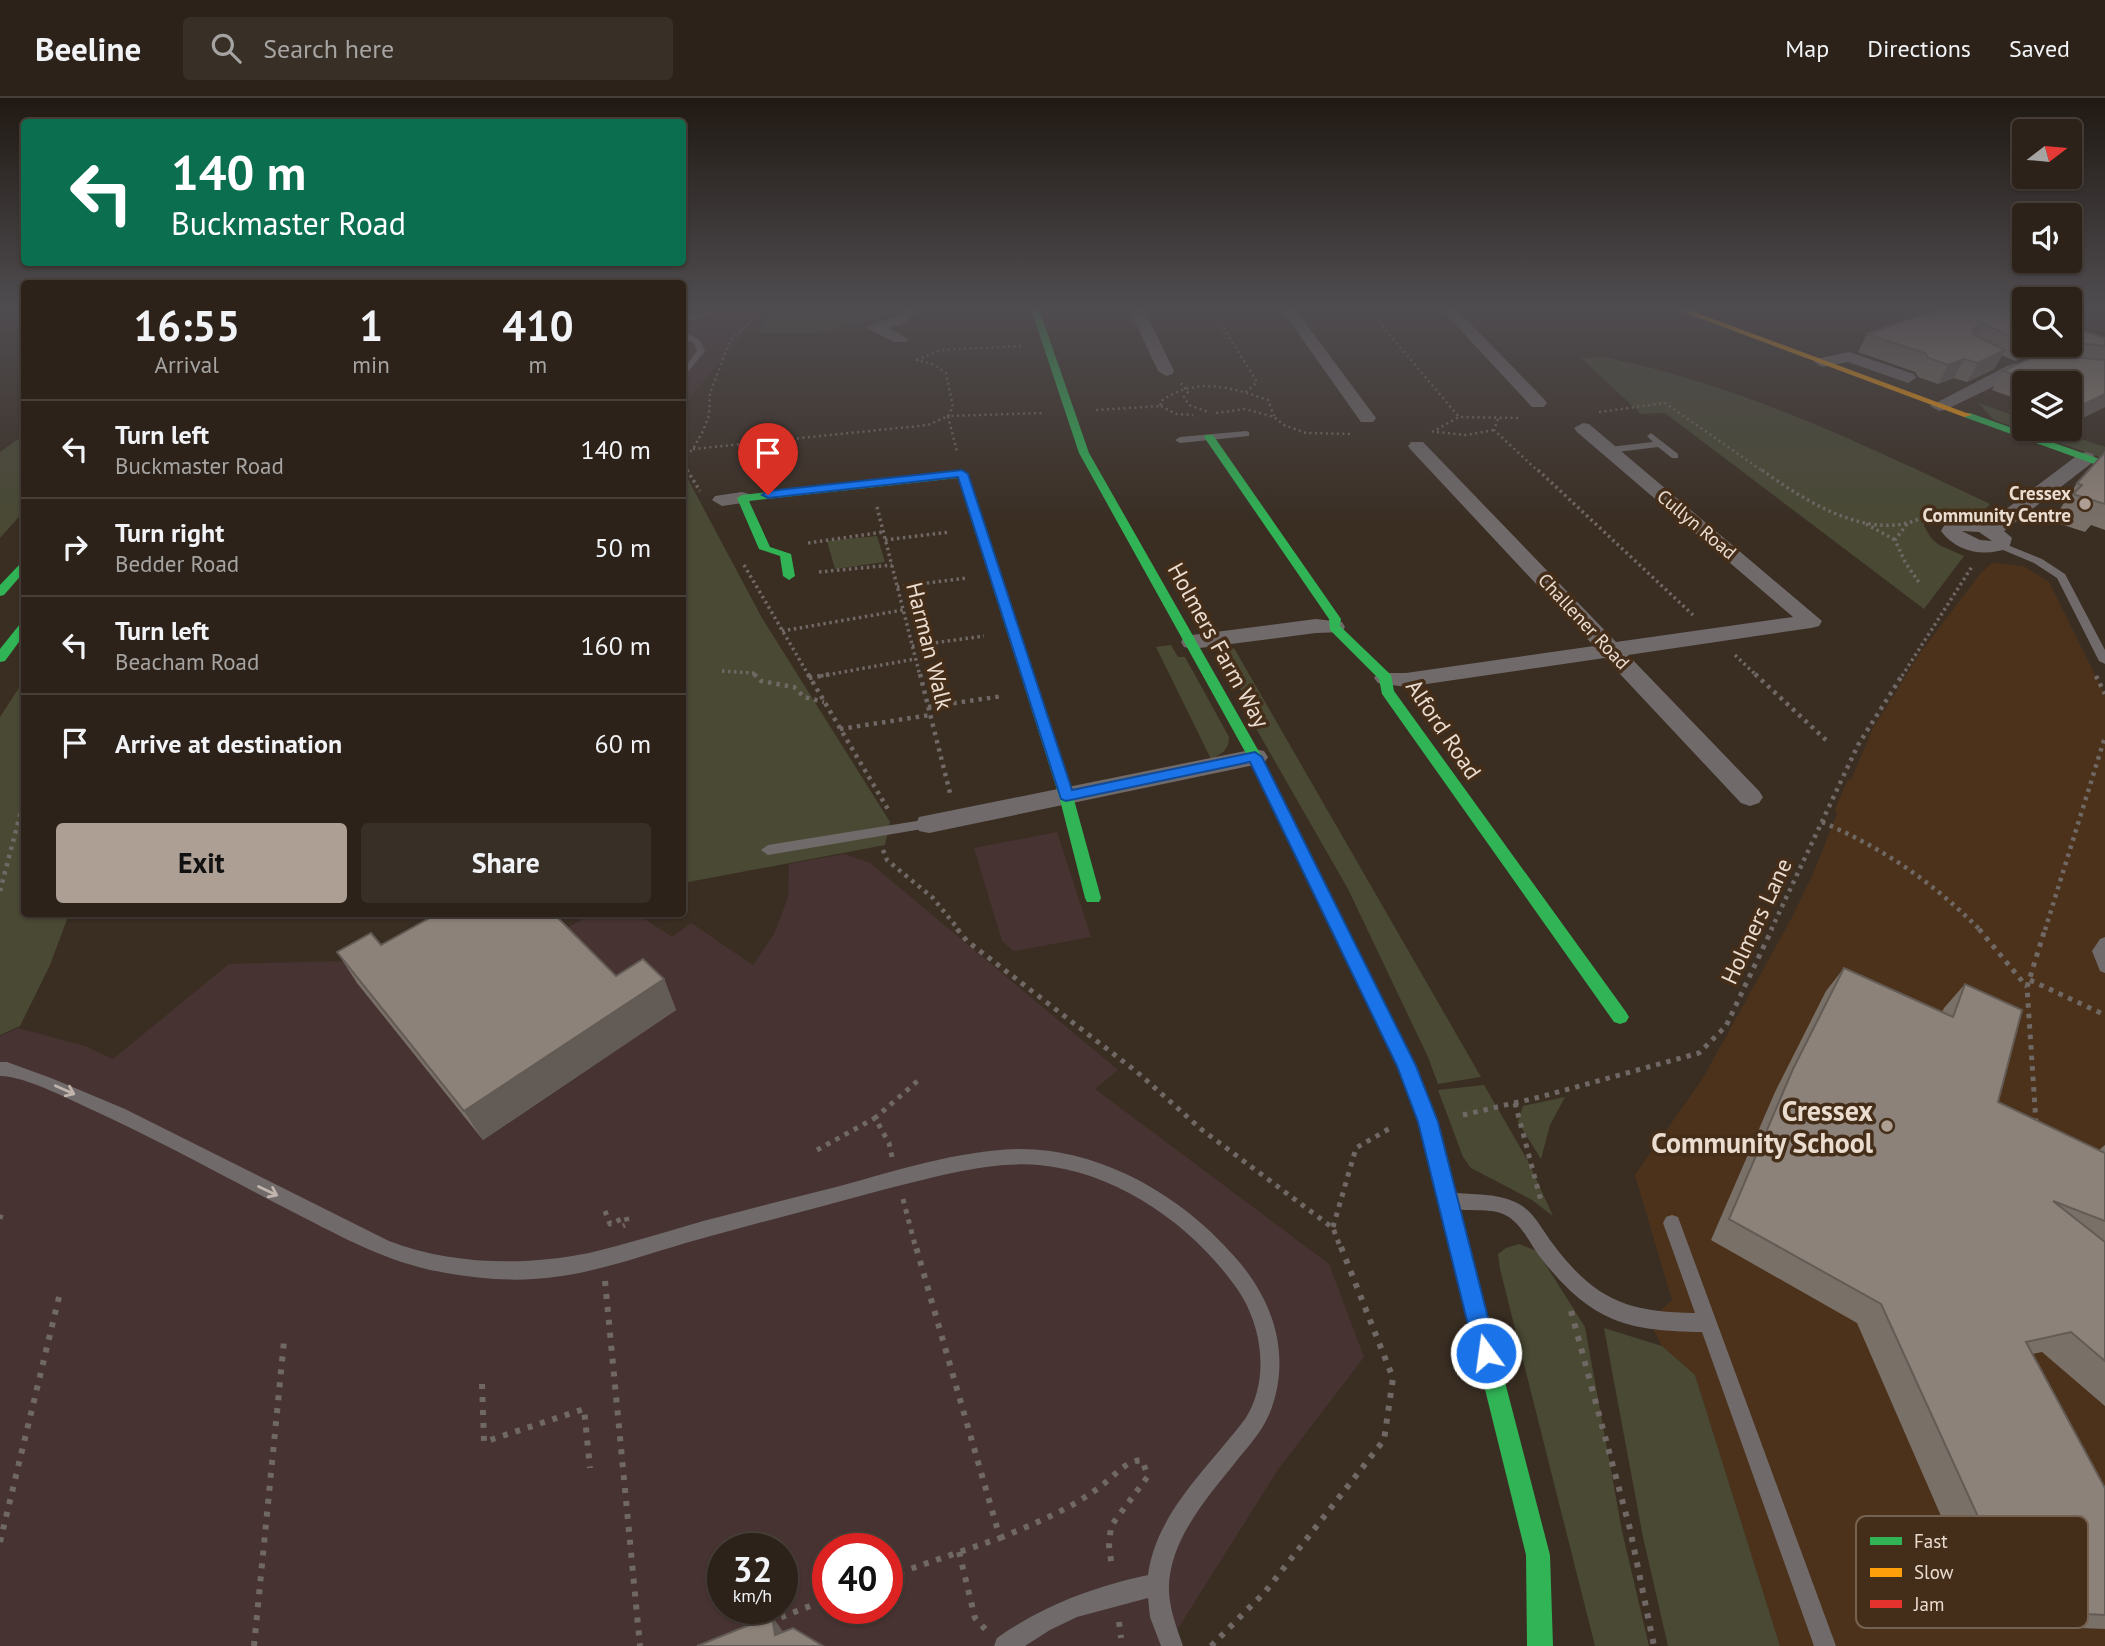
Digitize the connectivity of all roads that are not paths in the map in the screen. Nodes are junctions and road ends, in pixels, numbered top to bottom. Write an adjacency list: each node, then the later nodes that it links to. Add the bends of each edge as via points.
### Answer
1 (1059, 381): 28 (main road, Holmers Farm Way, via 1084,453)
2 (1340, 381): 8 (street)
3 (1517, 381): 6 (street)
4 (1873, 381): 7 (main road)
5 (1989, 381): 7 (street)
6 (1538, 403)
7 (1939, 406): 18 (main road)
8 (1367, 418)
9 (1586, 420): 16 (street, Cullyn Road)
10 (1245, 434): 13 (lane)
11 (1424, 436): 29 (street, Challener Road)
12 (1651, 436): 15 (lane)
13 (1209, 438): 14 (lane); 26 (main road, Alford Road, via 1335,618)
14 (1180, 440)
15 (1660, 444): 16 (lane); 17 (lane)
16 (1609, 450): 29 (street, Cullyn Road, via 1811,621)
17 (1675, 456)
18 (2086, 458): 19 (main road); 22 (street)
19 (2105, 465)
20 (742, 498): 21 (street); 24 (main road, via 765,550 785,554); 34 (main road, via 962,474)
21 (722, 500)
22 (1996, 538): 31 (lane, via 2061,576)
23 (21, 569): 25 (main road)
24 (789, 576)
25 (0, 592)
26 (1334, 627): 28 (street); 32 (main road, Alford Road, via 1347,634 1371,670)
27 (21, 631): 30 (main road)
28 (1192, 642): 33 (main road, Holmers Farm Way)
29 (1613, 651): 32 (street, via 1406,680); 35 (street, Challener Road)
30 (0, 658)
31 (2105, 662)
32 (1386, 678): 41 (main road, Alford Road, via 1387,691)
33 (1255, 757): 34 (street); 43 (main road, Holmers Farm Way, via 1406,1066 1428,1122)
34 (1066, 796): 36 (street); 38 (main road)
35 (1750, 797)
36 (929, 824): 37 (lane)
37 (768, 850)
38 (1093, 898)
39 (2105, 943): 40 (lane, via 2099,951)
40 (2105, 967)
41 (1620, 1017)
42 (0, 1069): 46 (lane, one-way to 46, via 84,1098 406,1257 485,1268 544,1270 601,1260 959,1163 1033,1157 1069,1161 1104,1173 1140,1190 1196,1230 1233,1267 1261,1310 1272,1360 1258,1418 1171,1531)
43 (1448, 1200): 45 (lane, via 1509,1208 1526,1221 1558,1264 1586,1291 1626,1316); 49 (main road, Holmers Farm Way, via 1538,1555)
44 (1672, 1223): 45 (lane)
45 (1709, 1323): 50 (lane)
46 (1156, 1585): 47 (lane, via 1087,1600 1035,1623); 48 (lane)
47 (1005, 1646)
48 (1171, 1646)
49 (1540, 1646)
50 (1825, 1646)

